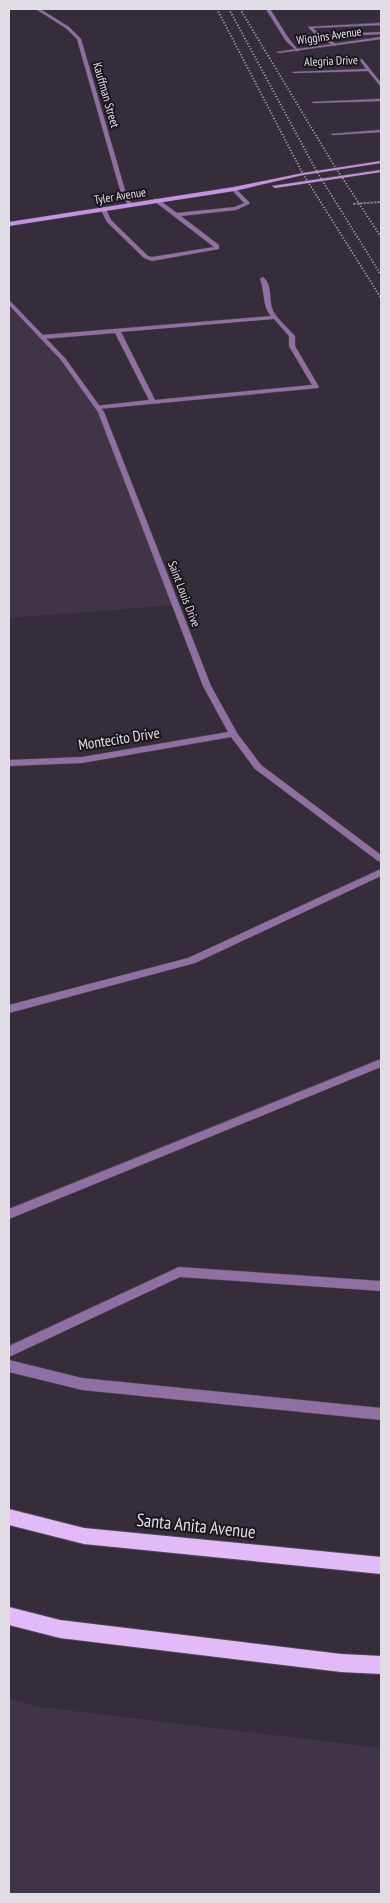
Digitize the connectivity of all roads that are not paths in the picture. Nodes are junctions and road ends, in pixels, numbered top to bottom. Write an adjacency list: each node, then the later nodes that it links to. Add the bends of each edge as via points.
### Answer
1 (39, 9): 22 (street, Kauffman Street, via 79,39 125,197)
2 (268, 9): 8 (street, via 287,40)
3 (381, 24): 5 (street, via 310,26)
4 (381, 33): 5 (street)
5 (319, 36): 7 (street)
6 (381, 38): 7 (street, Wiggins Avenue)
7 (335, 45): 8 (street, Wiggins Avenue)
8 (298, 50): 9 (street, Wiggins Avenue)
9 (279, 52)
10 (362, 60): 11 (street)
11 (368, 70): 12 (street, Alegria Drive); 13 (street)
12 (294, 72)
13 (381, 86)
14 (381, 100): 15 (street)
15 (314, 102)
16 (381, 131): 17 (street)
17 (333, 134)
18 (381, 162): 20 (main road, Tyler Avenue)
19 (381, 171): 20 (main road, Tyler Avenue, via 296,184)
20 (234, 189): 21 (main road, Tyler Avenue); 24 (street, via 247,203 236,208)
21 (156, 200): 22 (main road, Tyler Avenue); 24 (street)
22 (131, 204): 23 (main road, Tyler Avenue)
23 (103, 208): 24 (street, via 109,221 146,257 152,259 216,248); 25 (main road, Tyler Avenue)
24 (176, 215)
25 (9, 224)
26 (263, 279): 28 (street, via 269,310)
27 (9, 302): 30 (street, Saint Louis Drive)
28 (276, 317): 29 (street); 31 (street, via 292,336 292,346 316,387)
29 (118, 332): 30 (street); 31 (street)
30 (42, 337): 32 (street, Saint Louis Drive, via 63,359)
31 (153, 402): 32 (street)
32 (98, 407): 33 (street, Saint Louis Drive, via 207,686)
33 (233, 734): 34 (street, Montecito Drive, via 82,760); 35 (street, Saint Louis Drive, via 258,767)
34 (9, 763)
35 (381, 859)
36 (381, 872): 37 (street, via 191,961)
37 (9, 1009)
38 (381, 1063): 39 (street)
39 (9, 1214)
40 (381, 1286): 41 (street, via 179,1272)
41 (9, 1352)
42 (9, 1366): 43 (street, via 82,1384)
43 (381, 1414)
44 (9, 1517): 45 (main road, Santa Anita Avenue, via 84,1536)
45 (381, 1566)
46 (9, 1616): 47 (main road, via 60,1629)
47 (381, 1665)

